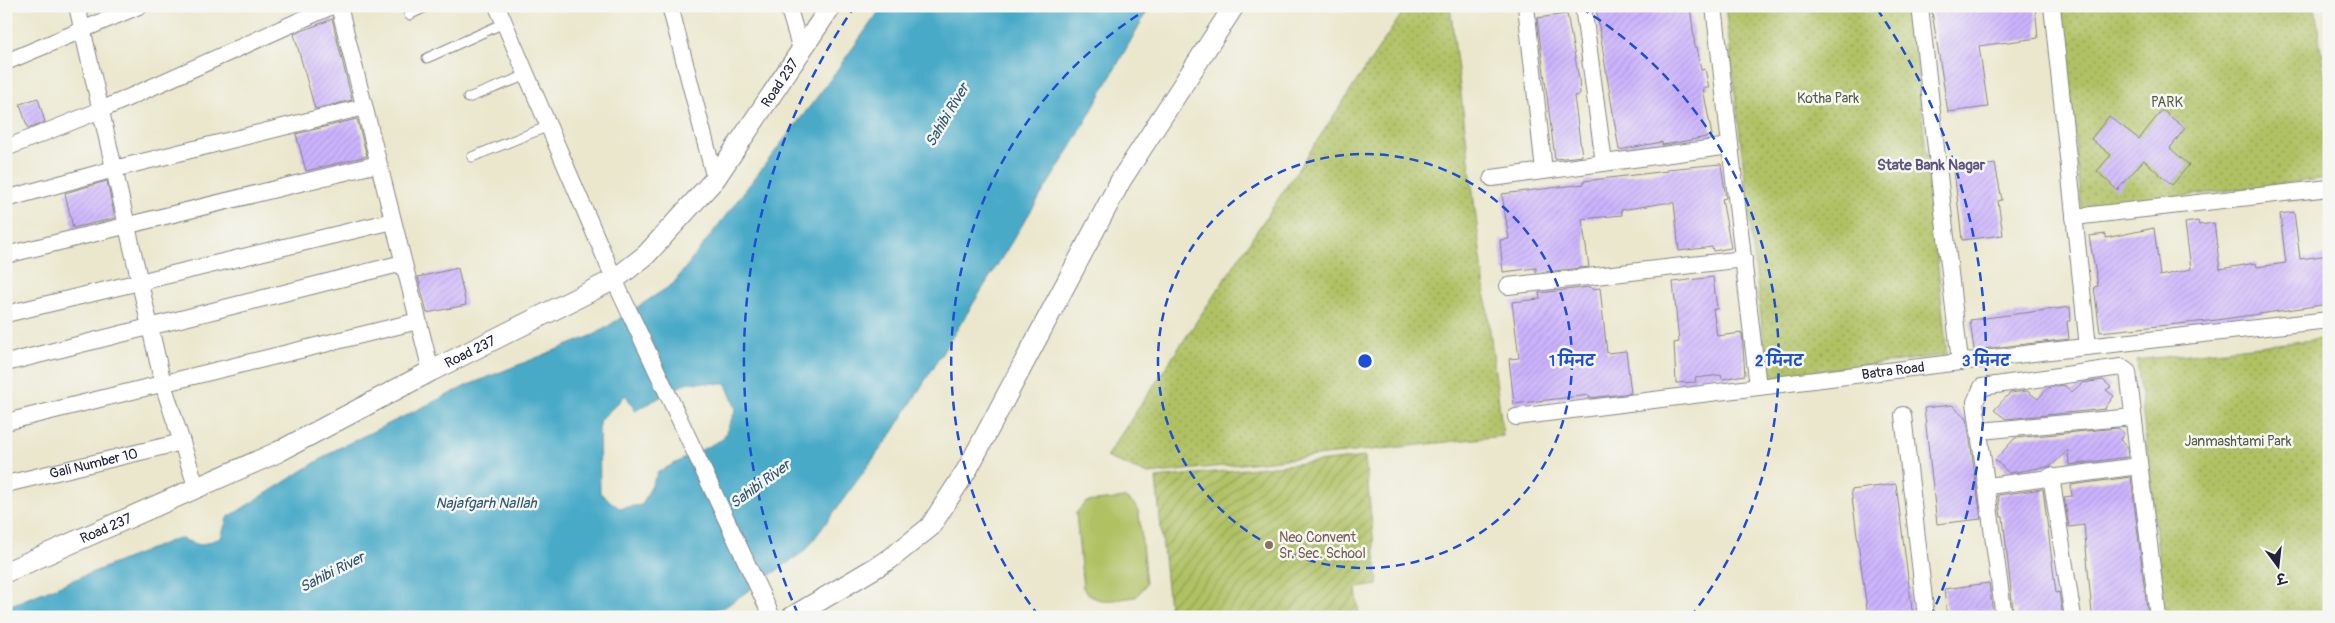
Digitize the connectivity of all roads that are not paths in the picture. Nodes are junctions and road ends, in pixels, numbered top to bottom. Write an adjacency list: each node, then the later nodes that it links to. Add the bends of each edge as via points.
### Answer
1 (77, 6): 18 (street)
2 (139, 6): 18 (street)
3 (332, 6): 25 (street)
4 (339, 6): 24 (street)
5 (428, 6): 16 (lane)
6 (497, 6): 17 (street)
7 (670, 6): 35 (street)
8 (788, 6): 19 (street)
9 (831, 6): 19 (street, Road 237)
10 (1234, 6): 70 (street, via 1121,180 968,468 930,527 890,559)
11 (1526, 6): 33 (street)
12 (1583, 6): 30 (street)
13 (1714, 6): 27 (street)
14 (1920, 6): 53 (street)
15 (2052, 6): 38 (street)
16 (409, 15)
17 (504, 23): 20 (lane); 22 (street)
18 (81, 31): 21 (street); 25 (street)
19 (802, 52): 35 (street, Road 237)
20 (428, 58)
21 (6, 62)
22 (527, 75): 23 (lane); 26 (street)
23 (468, 98)
24 (364, 107): 31 (street); 32 (street)
25 (100, 110): 28 (street); 32 (street)
26 (549, 126): 29 (lane); 44 (street)
27 (1730, 146): 30 (street); 42 (street)
28 (6, 148)
29 (472, 157)
30 (1604, 163): 33 (street)
31 (378, 164): 39 (street); 40 (street)
32 (114, 169): 37 (street); 40 (street)
33 (1544, 171): 34 (street)
34 (1492, 178)
35 (715, 179): 44 (street, Road 237, via 646,255)
36 (2329, 188): 38 (street)
37 (6, 199)
38 (2074, 217): 51 (street)
39 (393, 221): 43 (street); 45 (street)
40 (127, 227): 41 (street); 45 (street)
41 (6, 256)
42 (1744, 259): 46 (street); 56 (street)
43 (403, 263): 49 (street); 50 (street)
44 (615, 279): 54 (street, Road 237); 69 (street)
45 (140, 282): 47 (street); 50 (street)
46 (1508, 286)
47 (6, 314)
48 (2329, 320): 51 (street, Batra Road)
49 (418, 321): 54 (street); 55 (street)
50 (150, 326): 52 (street); 55 (street)
51 (2088, 347): 53 (street, Batra Road)
52 (6, 362)
53 (1960, 362): 56 (street, Batra Road)
54 (431, 371): 67 (street, Road 237, via 278,452)
55 (163, 384): 60 (street); 62 (street)
56 (1758, 387): 58 (street, Batra Road)
57 (1903, 415): 71 (street)
58 (1516, 417)
59 (2132, 417): 61 (street); 61 (street, via 2128,372 2121,367 1982,387 1976,402); 63 (street)
60 (6, 422)
61 (1980, 430): 66 (street)
62 (182, 442): 65 (street, Gali Number 10); 67 (street)
63 (2139, 466): 64 (street); 74 (street)
64 (2051, 476): 66 (street); 73 (street)
65 (6, 484)
66 (1988, 486): 72 (street)
67 (197, 489): 68 (street, Road 237)
68 (6, 572)
69 (769, 610)
70 (792, 617)
71 (1926, 617)
72 (2004, 617)
73 (2073, 617)
74 (2158, 617)

